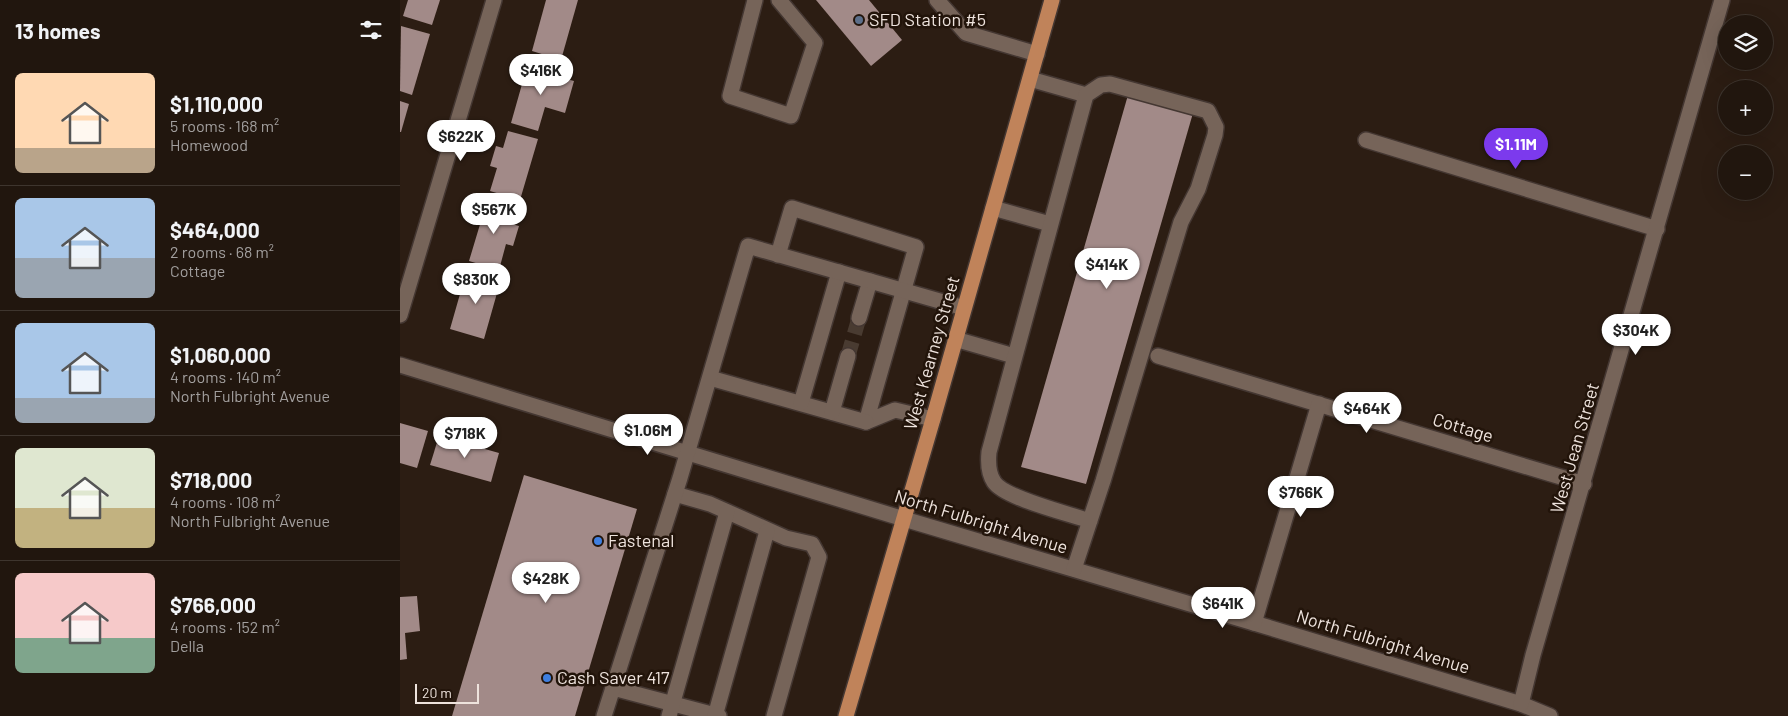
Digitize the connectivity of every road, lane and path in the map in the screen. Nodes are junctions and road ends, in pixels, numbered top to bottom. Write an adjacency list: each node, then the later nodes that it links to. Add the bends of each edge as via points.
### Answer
1 (494, 0): 19 (street)
2 (755, 0): 3 (street, via 730,96 791,116 815,43)
3 (779, 0)
4 (937, 0): 7 (street, via 966,33)
5 (1052, 0): 7 (main road, West Kearney Street)
6 (1722, 0): 13 (street, West Jean Street)
7 (1037, 54): 8 (main road, West Kearney Street)
8 (1030, 79): 9 (street); 11 (main road, West Kearney Street)
9 (1086, 95): 12 (street); 37 (street, via 1101,85 1110,84 1208,111 1216,127 1198,189 1181,222)
10 (1366, 140): 13 (street)
11 (993, 208): 12 (street); 18 (main road, West Kearney Street)
12 (1050, 224): 23 (street)
13 (1657, 229): 33 (street, West Jean Street)
14 (778, 255): 15 (street); 17 (street, via 792,208 916,248); 26 (street, via 748,246)
15 (839, 272): 16 (street); 27 (street)
16 (870, 281): 17 (street); 20 (street)
17 (904, 291): 18 (street); 31 (street)
18 (964, 308): 21 (main road, West Kearney Street)
19 (400, 315)
20 (859, 318)
21 (956, 340): 23 (street); 30 (main road, West Kearney Street)
22 (848, 356): 29 (street)
23 (1014, 356): 37 (street, via 989,452 993,482 1001,490)
24 (1158, 356): 28 (street, Cottage)
25 (400, 365): 32 (street, North Fulbright Avenue)
26 (710, 378): 27 (street); 32 (street)
27 (801, 404): 29 (street)
28 (1319, 404): 33 (street, Cottage); 40 (street)
29 (832, 412): 31 (street)
30 (934, 419): 31 (street, via 895,410); 36 (main road, West Kearney Street)
31 (866, 422)
32 (687, 453): 34 (street); 36 (street, North Fulbright Avenue)
33 (1584, 484): 42 (street, West Jean Street)
34 (675, 494): 35 (street); 41 (street)
35 (727, 512): 38 (street); 43 (street)
36 (904, 519): 39 (street, North Fulbright Avenue); 47 (main road, West Kearney Street)
37 (1090, 521): 39 (street)
38 (767, 531): 45 (street); 46 (street, via 812,544 819,557)
39 (1074, 569): 40 (street, North Fulbright Avenue)
40 (1254, 623): 42 (street, North Fulbright Avenue)
41 (613, 688): 43 (street); 44 (street)
42 (1521, 704): 48 (street, North Fulbright Avenue)
43 (671, 710): 45 (street)
44 (604, 716)
45 (716, 716)
46 (774, 716)
47 (846, 716)
48 (1550, 716)

